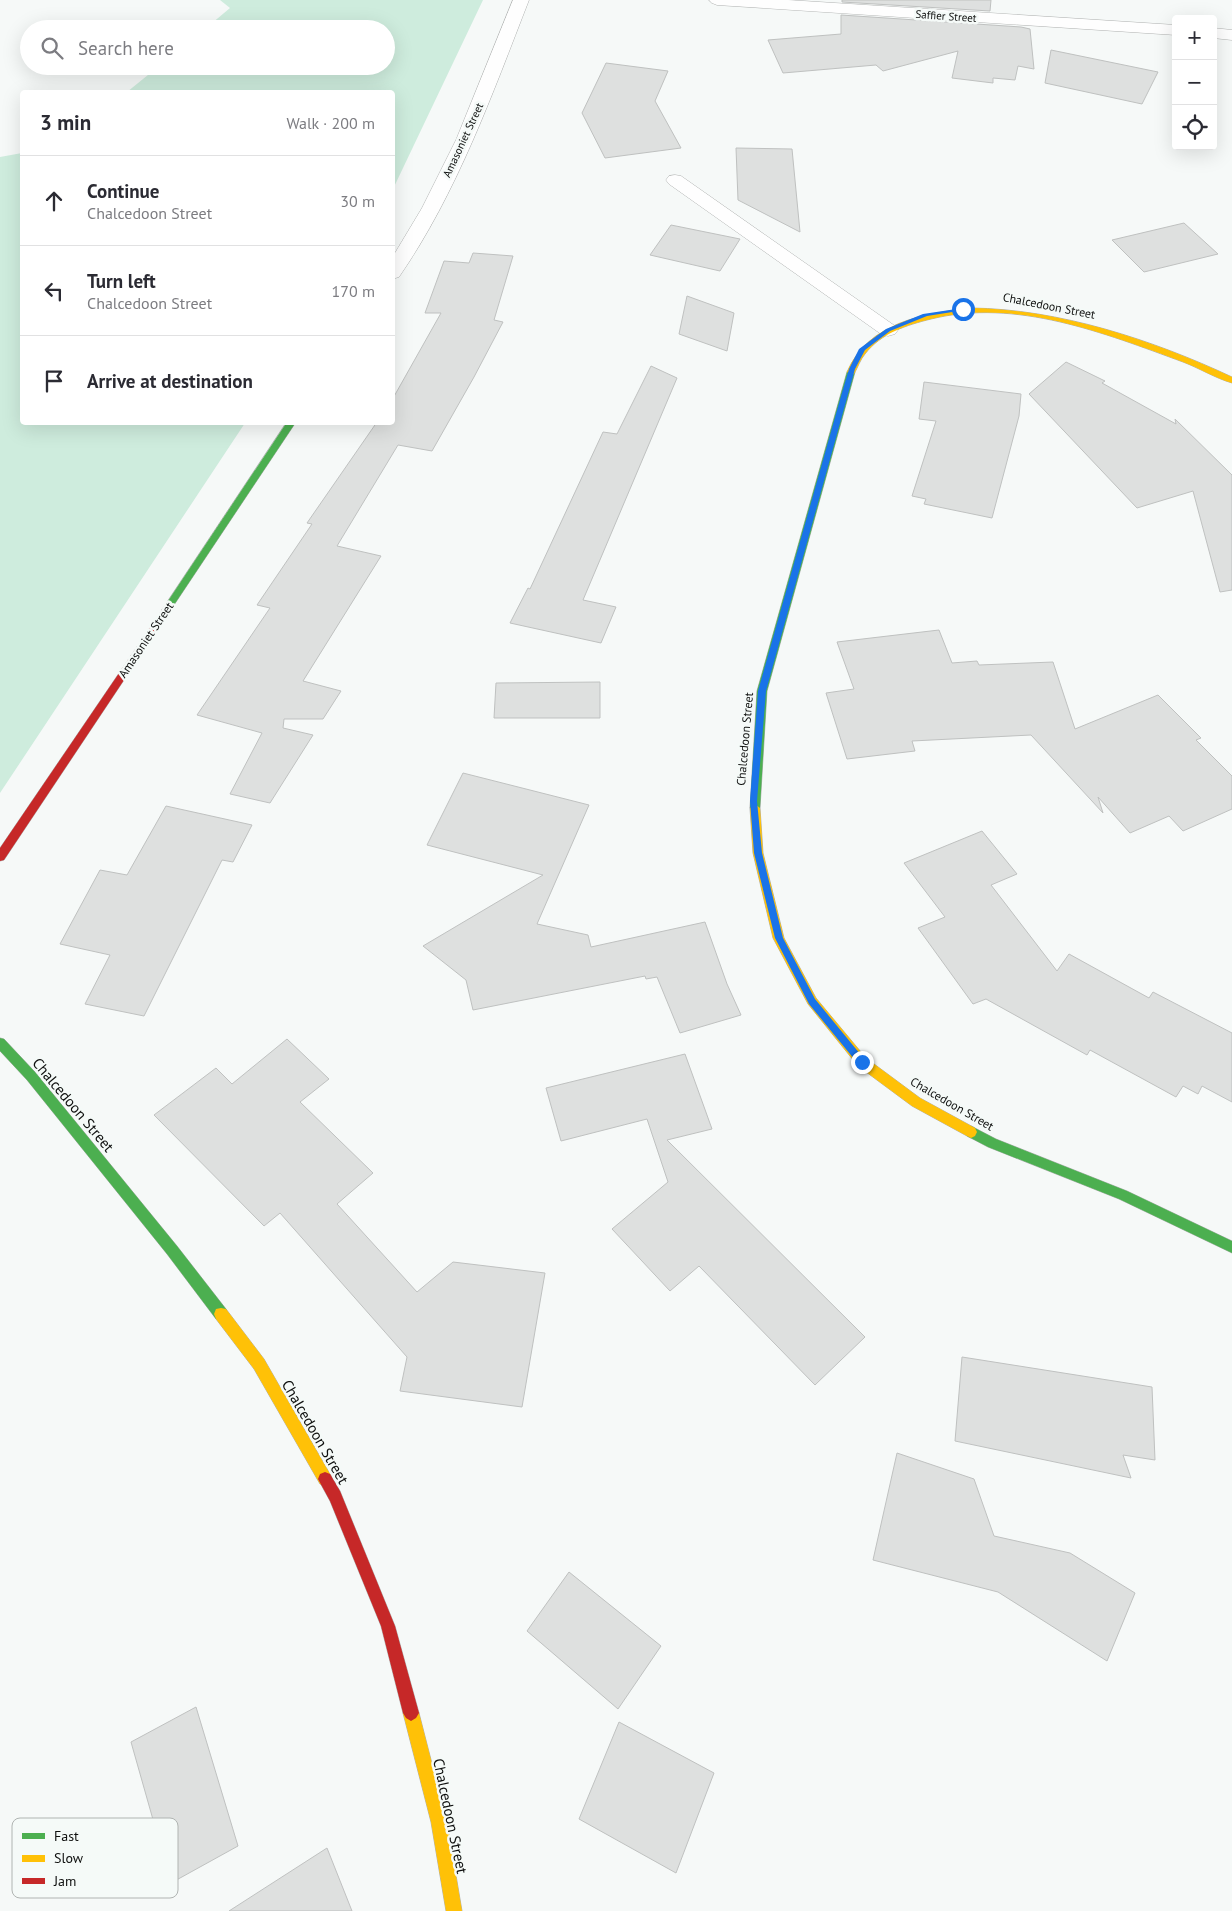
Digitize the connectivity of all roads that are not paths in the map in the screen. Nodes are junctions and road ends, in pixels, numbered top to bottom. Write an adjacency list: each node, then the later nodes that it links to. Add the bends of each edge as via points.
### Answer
1 (521, 0): 7 (street, Amasoniet Street, via 460,149 417,237)
2 (717, 0): 3 (street, Saffier Street)
3 (1172, 30)
4 (1217, 33): 5 (street)
5 (1232, 35)
6 (675, 180): 8 (street)
7 (395, 269)
8 (888, 330): 9 (street, Chalcedoon Street, via 925,315 963,309 999,309 1103,331 1211,369); 13 (street, Chalcedoon Street, via 862,349 852,369 762,691 754,801 758,853 779,938 812,1001 862,1062 916,1102 992,1142 1124,1195)
9 (1232, 380)
10 (290, 425): 11 (street, Amasoniet Street)
11 (0, 857)
12 (0, 1044): 14 (street, Chalcedoon Street, via 32,1076 259,1364 335,1496 388,1626 438,1822)
13 (1232, 1247)
14 (454, 1911)

